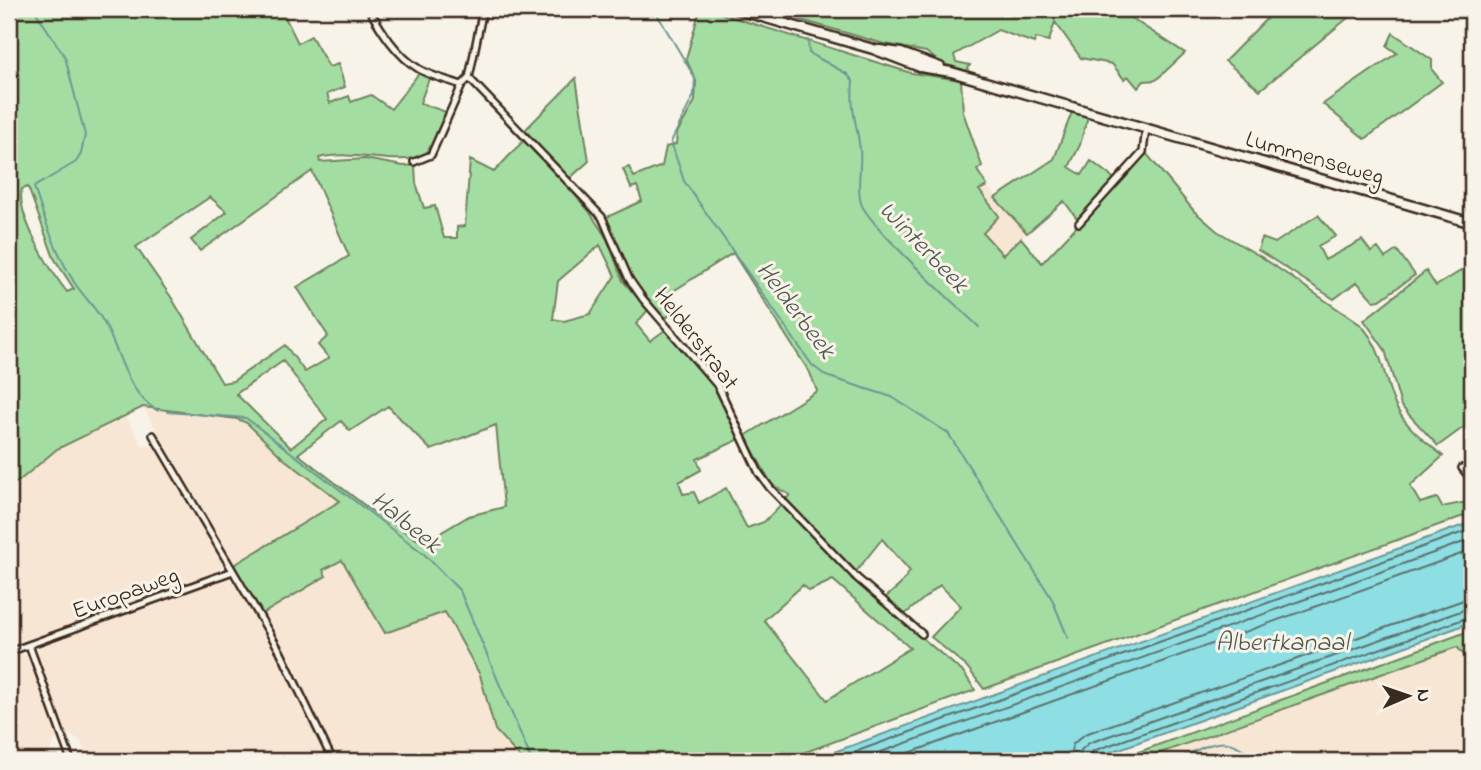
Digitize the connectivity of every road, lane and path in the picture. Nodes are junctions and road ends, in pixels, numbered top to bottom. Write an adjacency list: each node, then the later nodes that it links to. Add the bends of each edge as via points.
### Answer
1 (369, 9): 5 (street, via 410,63)
2 (483, 9): 4 (street)
3 (735, 9): 6 (main road, Lummenseweg, via 901,53)
4 (469, 78): 5 (street); 14 (street, Helderstraat, via 601,217 642,299 718,386 770,488 857,578)
5 (462, 85): 7 (street, via 431,155)
6 (1146, 128): 8 (street, via 1143,152); 9 (main road, Lummenseweg)
7 (414, 162)
8 (1079, 223)
9 (1472, 223)
10 (153, 435): 13 (street)
11 (1462, 468): 12 (street)
12 (1472, 480)
13 (233, 571): 15 (street, Europaweg); 18 (street, via 299,685)
14 (922, 634)
15 (29, 645): 16 (street, Europaweg); 17 (street)
16 (9, 652)
17 (70, 758)
18 (333, 761)

